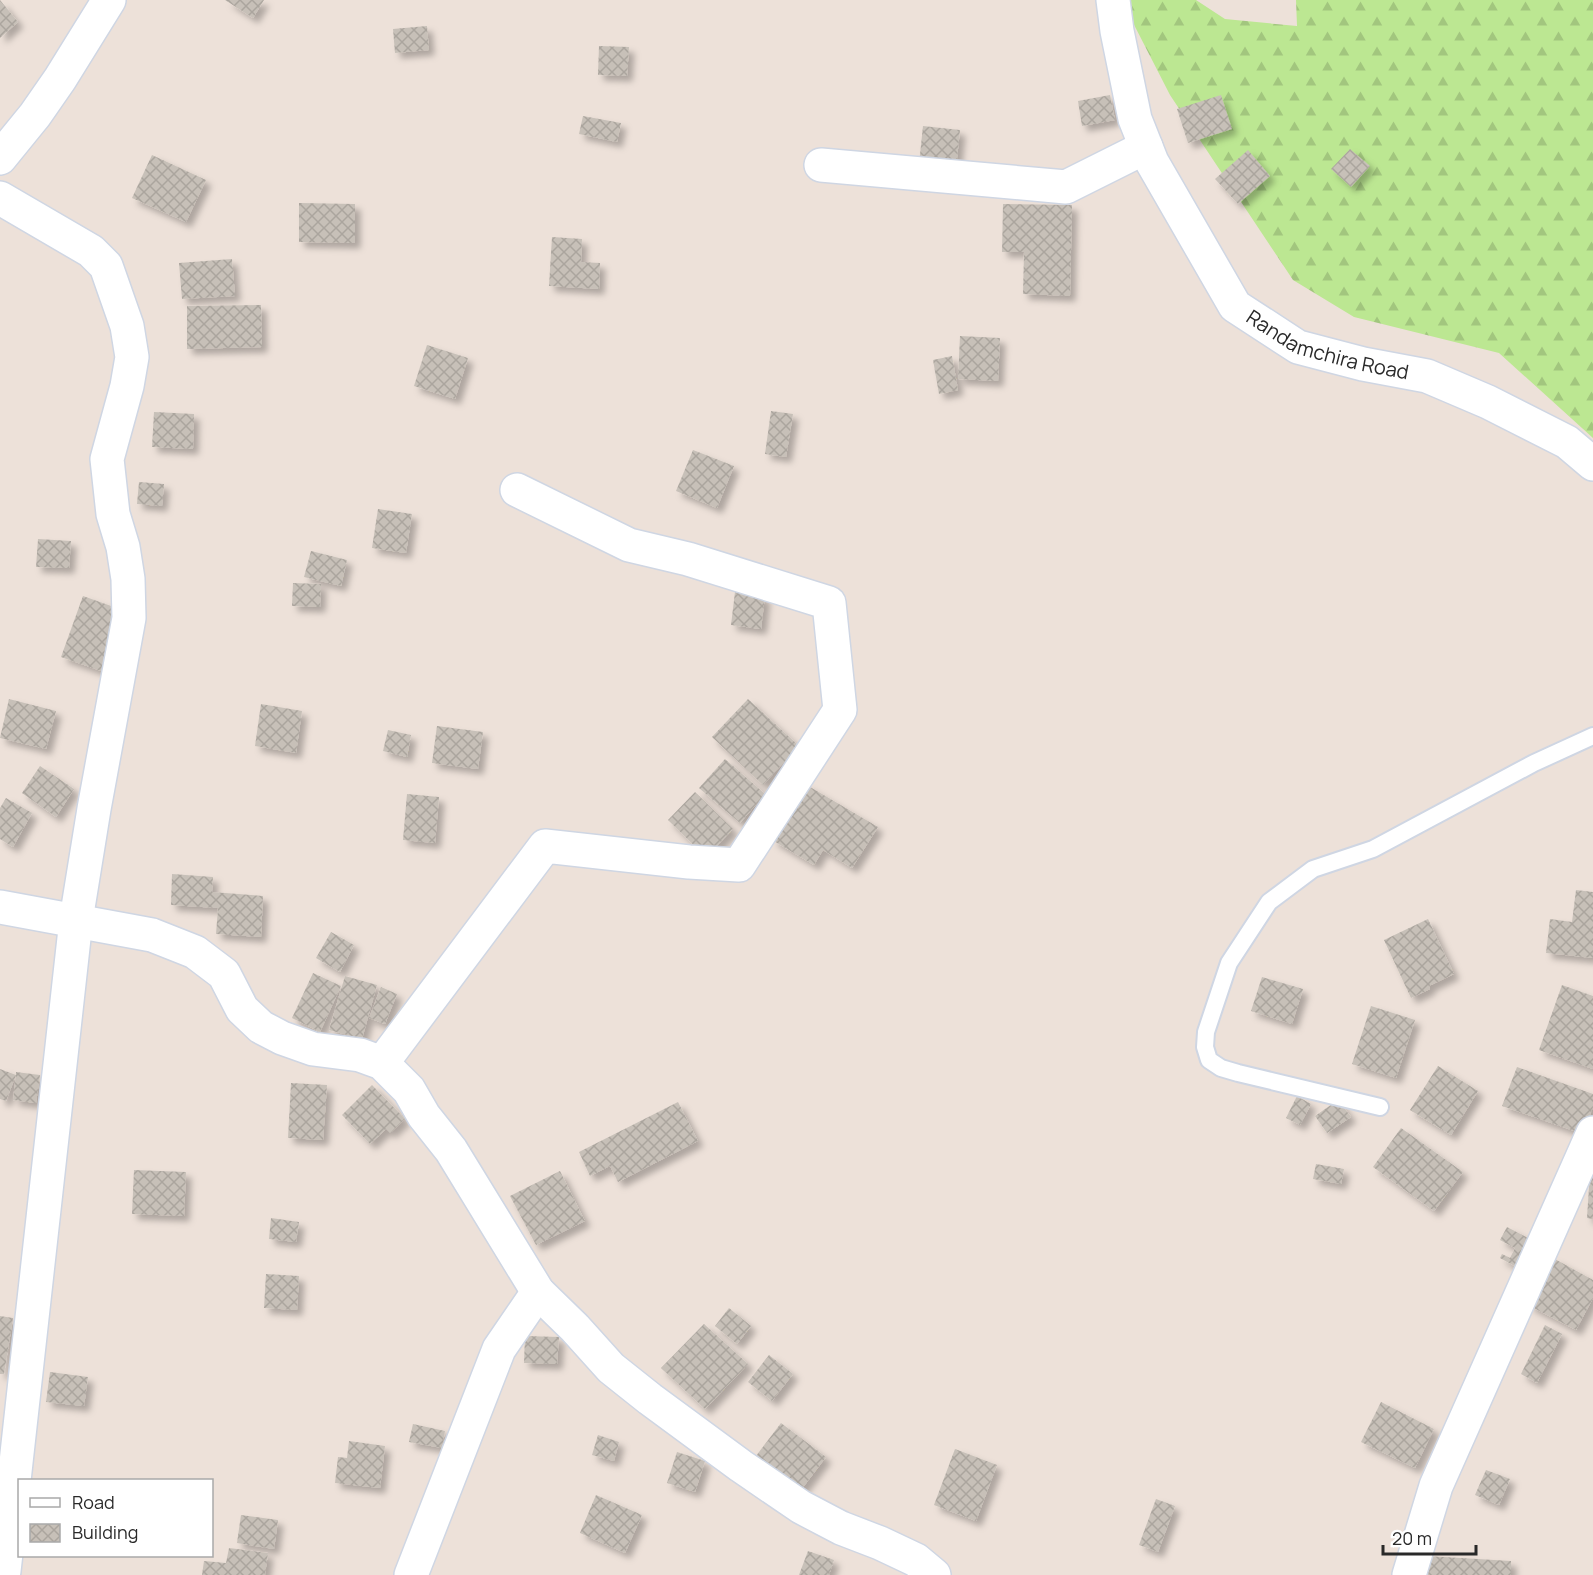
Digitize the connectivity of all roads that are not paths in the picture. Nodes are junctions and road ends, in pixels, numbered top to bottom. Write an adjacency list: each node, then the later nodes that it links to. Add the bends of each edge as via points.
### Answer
1 (109, 0): 4 (street, via 54,88)
2 (1113, 0): 3 (street, Randamchira Road, via 1135,119)
3 (1146, 147): 5 (street, via 1066,187); 7 (street, Randamchira Road, via 1235,306 1298,347 1362,364 1427,375 1567,442)
4 (0, 158)
5 (821, 165)
6 (0, 198): 11 (street, via 90,251 106,266 127,326 132,357 107,459 113,514 125,558 129,618)
7 (1593, 464)
8 (517, 490): 12 (street, via 628,545 688,559 829,603 840,710 739,865 545,846)
9 (1593, 736): 13 (lane, via 1373,849 1313,869 1269,902 1229,963 1206,1032 1209,1060 1238,1073)
10 (0, 907): 11 (street)
11 (76, 920): 12 (street, via 152,935 195,952 224,974 242,1009 261,1026 313,1049 360,1055); 16 (street)
12 (382, 1063): 15 (street, via 409,1090 451,1150)
13 (1380, 1107)
14 (1593, 1133): 19 (street, via 1436,1486)
15 (538, 1292): 17 (street, via 499,1349); 18 (street, via 611,1368 741,1466 801,1507 916,1560)
16 (5, 1572)
17 (411, 1575)
18 (934, 1575)
19 (1409, 1575)

